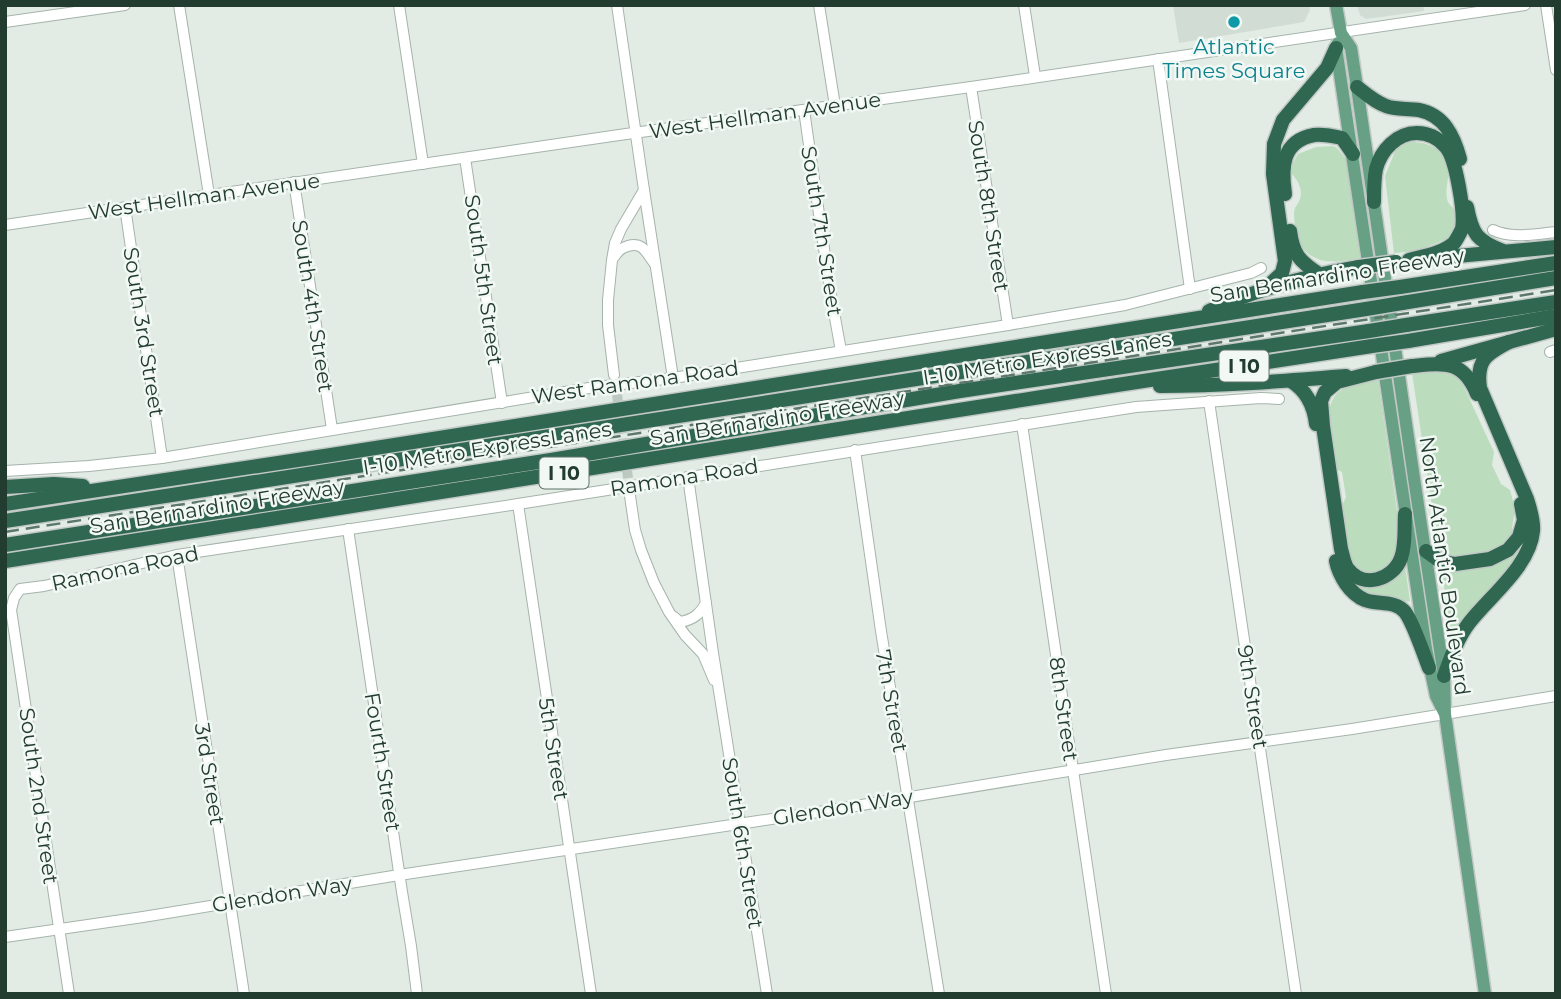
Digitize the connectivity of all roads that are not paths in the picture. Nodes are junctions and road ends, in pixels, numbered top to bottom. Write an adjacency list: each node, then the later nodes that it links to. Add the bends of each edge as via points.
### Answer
1 (125, 5): 10 (street)
2 (179, 5): 26 (street)
3 (399, 5): 23 (street)
4 (617, 5): 20 (street)
5 (819, 5): 18 (street)
6 (1024, 5): 15 (street)
7 (1336, 5): 11 (main road, North Atlantic Boulevard)
8 (1522, 5): 11 (street, West Hellman Avenue)
9 (1546, 5): 14 (street)
10 (5, 22)
11 (1341, 33): 12 (main road, North Atlantic Boulevard); 13 (street, West Hellman Avenue); 17 (main road, North Atlantic Boulevard, via 1351,48)
12 (1336, 48): 21 (main road, North Atlantic Boulevard); 41 (highway, via 1327,68 1283,120 1274,144 1273,174 1285,261 1282,273)
13 (1158, 59): 15 (street, West Hellman Avenue); 42 (street)
14 (1556, 70)
15 (1035, 76): 16 (street, West Hellman Avenue)
16 (971, 87): 18 (street, West Hellman Avenue); 46 (street, South 8th Street)
17 (1357, 87): 27 (main road, North Atlantic Boulevard); 33 (highway, via 1387,106 1419,110 1442,121 1459,155 1473,230 1480,241)
18 (835, 106): 19 (street, West Hellman Avenue)
19 (804, 110): 20 (street, West Hellman Avenue); 49 (street, South 7th Street)
20 (636, 133): 22 (street, West Hellman Avenue); 25 (street)
21 (1353, 154): 39 (highway, via 1342,138 1316,135 1289,150 1283,162 1292,242 1297,256); 70 (main road, North Atlantic Boulevard)
22 (466, 158): 23 (street, West Hellman Avenue); 58 (street, South 5th Street)
23 (423, 164): 24 (street, West Hellman Avenue)
24 (294, 182): 26 (street, West Hellman Avenue); 60 (street, South 4th Street)
25 (644, 190): 34 (street, via 621,229); 37 (street)
26 (209, 195): 28 (street, West Hellman Avenue)
27 (1374, 202): 35 (highway, via 1376,169 1395,139 1424,133 1448,148 1463,211 1461,230 1444,250); 74 (main road, North Atlantic Boulevard)
28 (125, 207): 29 (street, West Hellman Avenue); 62 (street, South 3rd Street)
29 (5, 225)
30 (1493, 230): 31 (street, via 1515,235)
31 (1556, 232)
32 (1556, 247): 33 (highway)
33 (1503, 251): 35 (highway)
34 (611, 260): 37 (street, via 634,244 642,247); 52 (street, via 608,325)
35 (1403, 261): 39 (highway, bridge)
36 (1556, 262): 45 (highway, San Bernardino Freeway, bridge)
37 (656, 267): 53 (street)
38 (1261, 268): 42 (street, West Ramona Road)
39 (1319, 274): 41 (highway)
40 (1556, 278): 71 (highway, I-10 Metro ExpressLanes, bridge)
41 (1267, 287): 45 (highway)
42 (1190, 289): 46 (street, West Ramona Road)
43 (1556, 302): 73 (highway, I-10 Metro ExpressLanes, bridge, via 960,391)
44 (1556, 316): 55 (highway, San Bernardino Freeway / I 10, bridge)
45 (1191, 319): 66 (highway, San Bernardino Freeway)
46 (1008, 325): 49 (street, West Ramona Road)
47 (1556, 329): 48 (highway)
48 (1509, 342): 50 (highway); 81 (highway, via 1482,360 1478,373 1480,388 1527,499 1533,531 1519,566 1468,624)
49 (841, 351): 53 (street, West Ramona Road)
50 (1419, 365): 51 (highway, bridge); 74 (highway, via 1452,365 1473,383 1521,500 1524,520 1519,537 1508,550 1490,559 1455,564)
51 (1371, 373): 54 (highway); 70 (highway, via 1337,382 1321,401 1341,549 1346,567 1355,576 1367,580 1392,573 1404,547)
52 (614, 375)
53 (673, 378): 58 (street, West Ramona Road)
54 (1292, 381): 55 (highway); 80 (highway, via 1305,392 1315,417 1338,570 1364,600 1390,603 1405,611)
55 (1117, 385): 76 (highway, San Bernardino Freeway / I 10)
56 (1279, 399): 57 (street, Ramona Road)
57 (1209, 401): 59 (street, Ramona Road); 85 (street, 9th Street)
58 (502, 402): 60 (street, West Ramona Road)
59 (1022, 424): 61 (street, Ramona Road); 86 (street, 8th Street)
60 (332, 429): 62 (street, West Ramona Road)
61 (855, 450): 64 (street, Ramona Road); 87 (street, 7th Street)
62 (162, 458): 63 (street, West Ramona Road)
63 (5, 471)
64 (688, 477): 69 (street, Ramona Road); 78 (street, South 6th Street)
65 (5, 486): 66 (highway)
66 (106, 488): 68 (highway, San Bernardino Freeway)
67 (630, 495): 79 (street, South 6th Street, via 641,551)
68 (5, 504)
69 (518, 504): 72 (street, Ramona Road); 89 (street, 5th Street)
70 (1405, 514): 80 (main road, North Atlantic Boulevard)
71 (5, 521)
72 (348, 529): 75 (street, Ramona Road); 90 (street, Fourth Street)
73 (5, 545)
74 (1426, 551): 81 (main road, North Atlantic Boulevard)
75 (177, 555): 77 (street, Ramona Road, via 20,589); 91 (street, 3rd Street)
76 (8, 561)
77 (14, 598): 92 (street, South 2nd Street, via 11,610)
78 (706, 603): 79 (street, via 688,621 680,622); 82 (street, South 6th Street)
79 (669, 612): 82 (street, South 6th Street, via 703,654)
80 (1429, 668): 84 (main road, North Atlantic Boulevard)
81 (1444, 676): 84 (main road, North Atlantic Boulevard)
82 (720, 691): 88 (street, South 6th Street)
83 (1556, 696): 84 (street, Glendon Way)
84 (1445, 714): 85 (street, Glendon Way); 102 (main road)
85 (1259, 742): 86 (street, Glendon Way); 101 (street, 9th Street)
86 (1073, 771): 87 (street, Glendon Way); 100 (street, 8th Street)
87 (908, 797): 88 (street, Glendon Way); 99 (street, 7th Street)
88 (740, 823): 89 (street, Glendon Way); 98 (street, South 6th Street)
89 (569, 850): 90 (street, Glendon Way); 97 (street, 5th Street)
90 (400, 875): 91 (street, Glendon Way); 96 (street, Fourth Street)
91 (230, 902): 92 (street, Glendon Way); 95 (street, 3rd Street)
92 (60, 929): 93 (street, Glendon Way); 94 (street, South 2nd Street)
93 (5, 937)
94 (69, 994)
95 (244, 994)
96 (417, 994)
97 (591, 994)
98 (767, 994)
99 (939, 994)
100 (1106, 994)
101 (1296, 994)
102 (1485, 994)

